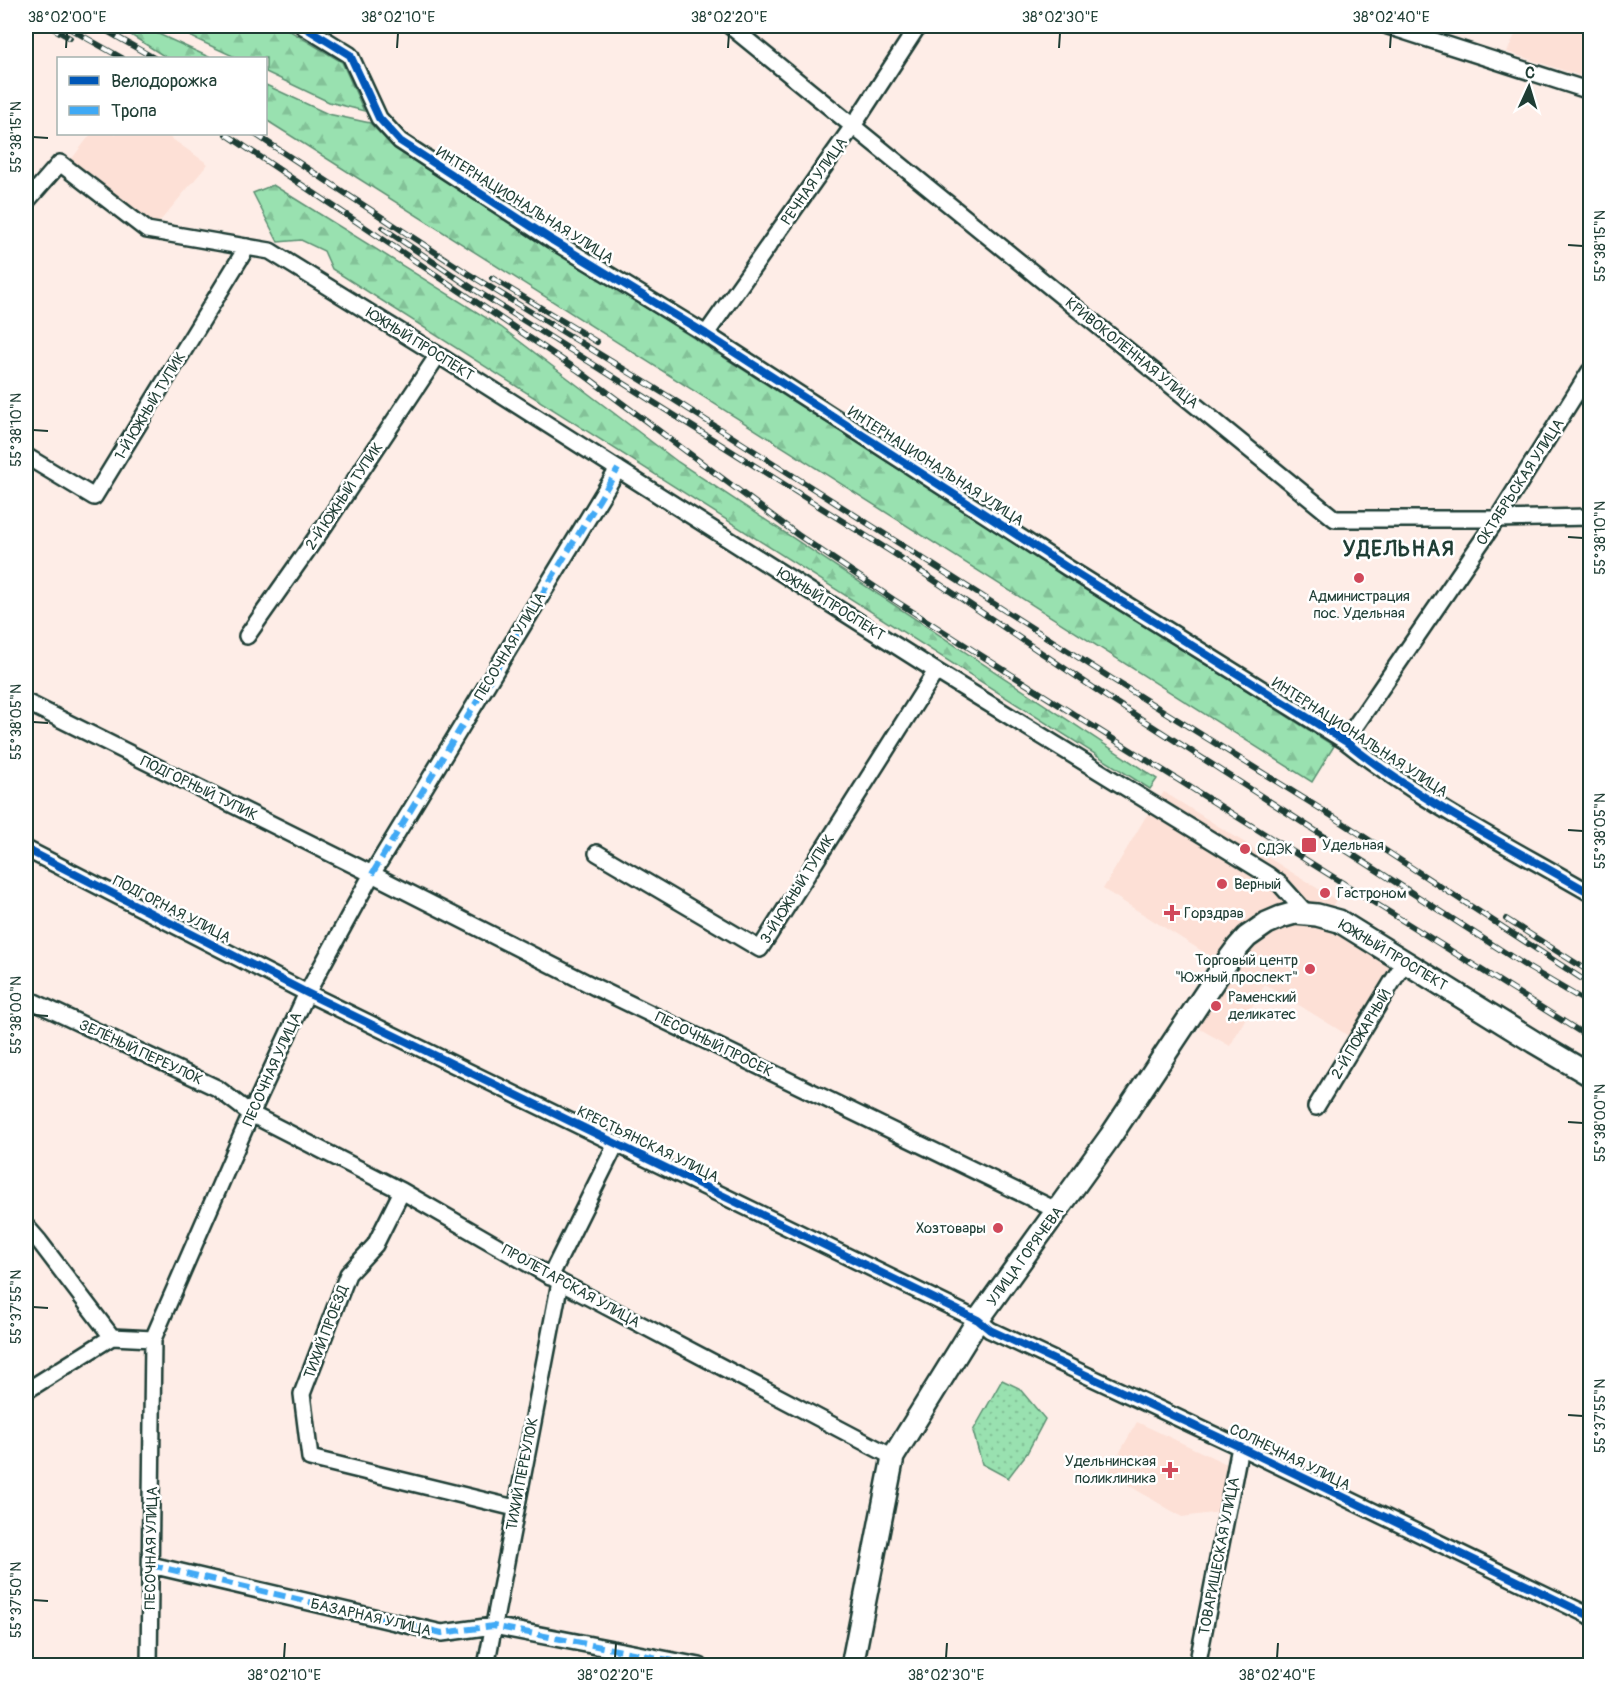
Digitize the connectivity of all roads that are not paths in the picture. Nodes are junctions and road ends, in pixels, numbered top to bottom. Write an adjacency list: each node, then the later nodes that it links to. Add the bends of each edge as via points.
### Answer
1 (303, 26): 10 (street, ИНТЕРНАЦИОНАЛЬНАЯ УЛИЦА, via 350,55 379,118 400,141)
2 (730, 26): 7 (street, КРИВОКОЛЕННАЯ УЛИЦА)
3 (918, 26): 7 (street, РЕЧНАЯ УЛИЦА)
4 (1388, 26): 5 (street)
5 (1426, 31): 6 (street)
6 (1590, 91)
7 (853, 126): 10 (street, РЕЧНАЯ УЛИЦА); 16 (street, КРИВОКОЛЕННАЯ УЛИЦА, via 1335,519)
8 (26, 202): 9 (street, ЮЖНЫЙ ПРОСПЕКТ, via 60,163 147,230)
9 (247, 247): 11 (street, ЮЖНЫЙ ПРОСПЕКТ, via 270,251); 13 (street, 1-Й ЮЖНЫЙ ТУПИК, via 94,497)
10 (706, 334): 20 (street, ИНТЕРНАЦИОНАЛЬНАЯ УЛИЦА)
11 (438, 355): 14 (street, ЮЖНЫЙ ПРОСПЕКТ); 17 (street, 2-Й ЮЖНЫЙ ТУПИК)
12 (1590, 371): 16 (street, ОКТЯБРЬСКАЯ УЛИЦА)
13 (26, 456)
14 (618, 469): 18 (street, ЮЖНЫЙ ПРОСПЕКТ); 23 (street, ПЕСОЧНАЯ УЛИЦА)
15 (1590, 517): 16 (street, КРИВОКОЛЕННАЯ УЛИЦА)
16 (1497, 519): 20 (street, ОКТЯБРЬСКАЯ УЛИЦА)
17 (247, 636)
18 (936, 671): 22 (street, 3-Й ЮЖНЫЙ ТУПИК, via 760,949); 25 (street, ЮЖНЫЙ ПРОСПЕКТ, via 1268,875)
19 (26, 702): 23 (street, ПОДГОРНЫЙ ТУПИК)
20 (1345, 741): 24 (street, ИНТЕРНАЦИОНАЛЬНАЯ УЛИЦА, via 1415,792)
21 (26, 849): 27 (street, ПОДГОРНАЯ УЛИЦА)
22 (597, 853)
23 (372, 874): 27 (street, ПЕСОЧНАЯ УЛИЦА); 34 (street, ПЕСОЧНЫЙ ПРОСЕК, via 605,992)
24 (1590, 893)
25 (1306, 913): 26 (main road, ЮЖНЫЙ ПРОСПЕКТ, via 1339,921); 34 (main road, УЛИЦА ГОРЯЧЕВА, via 1281,917 1246,937)
26 (1405, 961): 29 (main road, ЮЖНЫЙ ПРОСПЕКТ); 30 (street, 2-Й ПОЖАРНЫЙ)
27 (307, 993): 31 (street, ПЕСОЧНАЯ УЛИЦА); 32 (street, КРЕСТЬЯНСКАЯ УЛИЦА)
28 (26, 998): 31 (street, ЗЕЛЁНЫЙ ПЕРЕУЛОК, via 217,1088)
29 (1590, 1075)
30 (1316, 1107)
31 (251, 1114): 33 (street, ПРОЛЕТАРСКАЯ УЛИЦА); 40 (street, ПЕСОЧНАЯ УЛИЦА)
32 (616, 1144): 37 (street, ТИХИЙ ПЕРЕУЛОК); 38 (street, КРЕСТЬЯНСКАЯ УЛИЦА)
33 (402, 1191): 37 (street, ПРОЛЕТАРСКАЯ УЛИЦА); 44 (street, ТИХИЙ ПРОЕЗД, via 375,1245 348,1274 302,1394 310,1458)
34 (1058, 1210): 38 (main road, УЛИЦА ГОРЯЧЕВА)
35 (26, 1226): 36 (street)
36 (32, 1244): 39 (street)
37 (555, 1279): 43 (street, ПРОЛЕТАРСКАЯ УЛИЦА); 44 (street, ТИХИЙ ПЕРЕУЛОК)
38 (978, 1320): 42 (street, СОЛНЕЧНАЯ УЛИЦА, via 1000,1335); 43 (main road, УЛИЦА ГОРЯЧЕВА)
39 (112, 1337): 40 (street); 41 (street)
40 (153, 1340): 45 (street, ПЕСОЧНАЯ УЛИЦА)
41 (26, 1391)
42 (1240, 1447): 46 (street, СОЛНЕЧНАЯ УЛИЦА); 52 (street, ТОВАРИЩЕСКАЯ УЛИЦА)
43 (892, 1457): 51 (main road, УЛИЦА ГОРЯЧЕВА)
44 (515, 1508): 47 (street, ТИХИЙ ПЕРЕУЛОК)
45 (151, 1565): 47 (street, БАЗАРНАЯ УЛИЦА, via 442,1633); 48 (street, ПЕСОЧНАЯ УЛИЦА)
46 (1590, 1617)
47 (493, 1626): 49 (street, ТИХИЙ ПЕРЕУЛОК); 50 (street, БАЗАРНАЯ УЛИЦА)
48 (149, 1665)
49 (486, 1665)
50 (700, 1665)
51 (852, 1665)
52 (1197, 1665)

